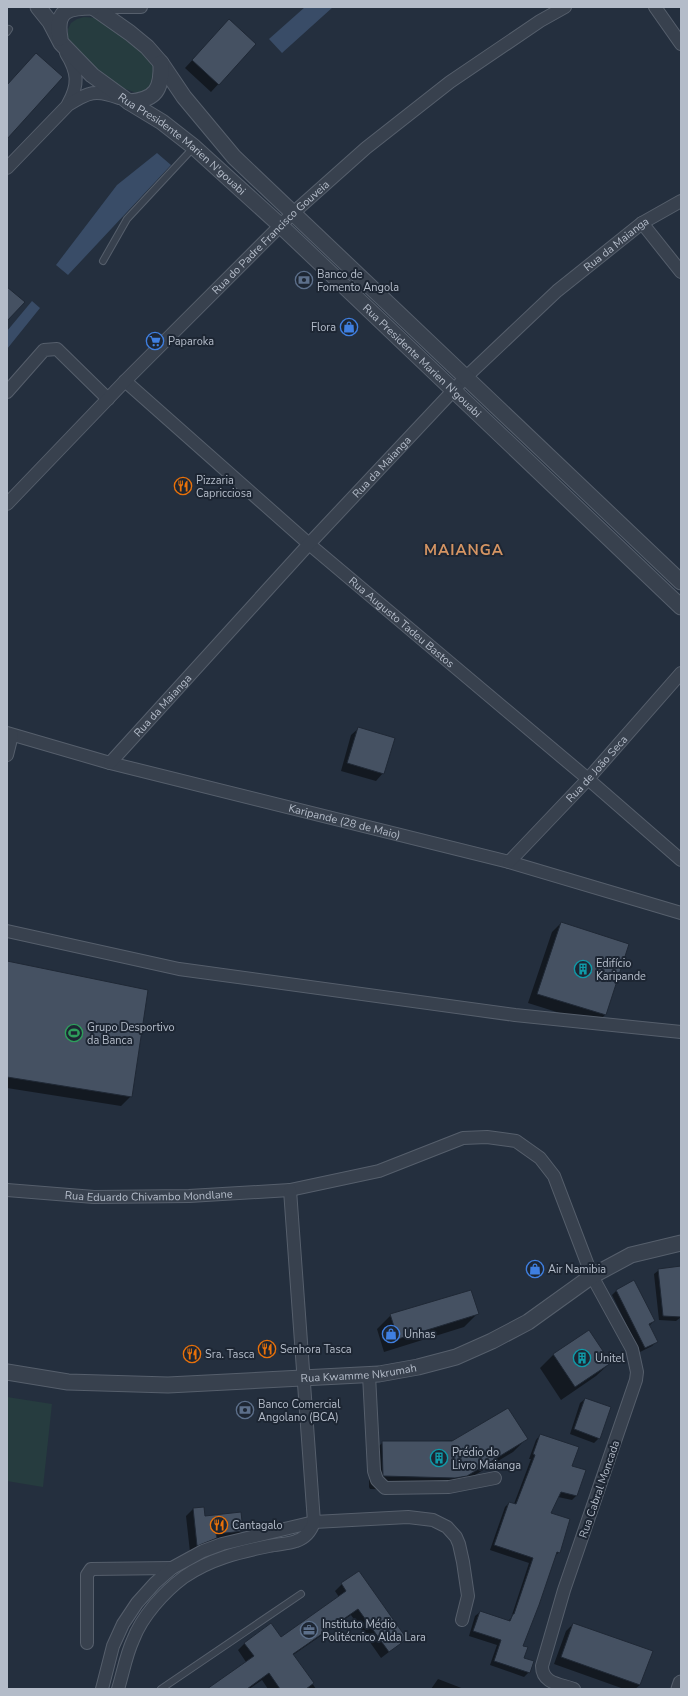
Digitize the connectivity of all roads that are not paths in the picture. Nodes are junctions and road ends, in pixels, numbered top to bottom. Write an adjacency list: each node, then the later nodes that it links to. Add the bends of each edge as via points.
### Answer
1 (38, 7): 6 (street, Rua Presidente Marien N'gouabi, via 50,22)
2 (93, 7): 3 (street); 6 (street, via 76,7 63,14 58,26); 8 (street, Rua Presidente Marien N'gouabi, via 147,47)
3 (141, 7)
4 (565, 7): 14 (street, Rua do Padre Francisco Gouveia, via 540,20 450,82 366,148)
5 (655, 7): 7 (street)
6 (61, 43): 9 (street, Rua Presidente Marien N'gouabi, via 92,75); 10 (street, via 76,74 75,92)
7 (681, 44)
8 (161, 63): 9 (street, via 162,78 155,92 143,101); 14 (street, Rua Presidente Marien N'gouabi, via 184,97 234,157)
9 (129, 102): 10 (street, via 92,92); 11 (street, Rua Presidente Marien N'gouabi, via 162,122)
10 (68, 105): 12 (street)
11 (194, 148): 16 (street, Rua Presidente Marien N'gouabi); 17 (lane, via 127,219)
12 (9, 162)
13 (681, 200): 15 (street, Rua da Maianga)
14 (293, 213): 16 (street, Rua do Padre Francisco Gouveia); 19 (street, Rua Presidente Marien N'gouabi)
15 (642, 223): 18 (street); 19 (street, Rua da Maianga, via 556,291)
16 (281, 226): 20 (street, Rua do Padre Francisco Gouveia); 21 (street, Rua Presidente Marien N'gouabi)
17 (104, 261)
18 (681, 272)
19 (465, 378): 21 (street, Rua da Maianga); 26 (street, Rua Presidente Marien N'gouabi)
20 (125, 381): 23 (street, Rua do Padre Francisco Gouveia); 25 (street, Rua Augusto Tadeu Bastos)
21 (454, 390): 25 (street, Rua da Maianga); 27 (street, Rua Presidente Marien N'gouabi)
22 (7, 392): 23 (street, via 44,350 57,350)
23 (108, 399): 24 (street, Rua do Padre Francisco Gouveia)
24 (7, 504)
25 (309, 544): 31 (street, Rua da Maianga); 32 (street, Rua Augusto Tadeu Bastos)
26 (681, 582)
27 (681, 606)
28 (681, 674): 32 (street, Rua de João Seca)
29 (10, 734): 30 (street); 31 (street, Karipande (28 de Maio))
30 (7, 755)
31 (110, 763): 34 (street, Karipande (28 de Maio))
32 (588, 779): 33 (street, Rua Augusto Tadeu Bastos); 34 (street, Rua de João Seca)
33 (681, 860)
34 (509, 862): 35 (street, Karipande (28 de Maio))
35 (681, 913)
36 (7, 931): 37 (street, via 179,969 515,1015)
37 (681, 1032)
38 (7, 1190): 39 (street, Rua Eduardo Chivambo Mondlane, via 94,1197 189,1196)
39 (290, 1190): 41 (street, Rua Eduardo Chivambo Mondlane, via 378,1171 463,1138 487,1137 516,1141 540,1158 554,1176); 44 (street)
40 (681, 1243): 41 (street, Rua Kwamme Nkrumah, via 631,1255)
41 (592, 1276): 43 (street, Rua Kwamme Nkrumah, via 528,1322 456,1357 418,1367); 57 (street, Rua Cabral Moncada, via 632,1349 637,1372 564,1590 542,1666 542,1673 548,1680)
42 (7, 1372): 44 (street, Rua Kwamme Nkrumah, via 68,1382 168,1385)
43 (369, 1375): 44 (street, Rua Kwamme Nkrumah); 45 (street, via 374,1470 377,1480 385,1488 449,1487)
44 (304, 1378): 46 (street)
45 (495, 1478)
46 (314, 1522): 47 (street, via 222,1544 202,1551); 49 (street, via 311,1532 297,1541 250,1550 203,1565 183,1578); 51 (street, via 408,1517 433,1520 447,1527 456,1537 463,1562 468,1596)
47 (172, 1568): 48 (street); 52 (street, via 91,1569 87,1575)
48 (155, 1583): 49 (street); 54 (street, via 123,1624 113,1646)
49 (167, 1593): 55 (street, via 145,1617 133,1639)
50 (301, 1594): 56 (lane)
51 (462, 1620)
52 (87, 1643)
53 (681, 1683): 58 (street)
54 (102, 1689)
55 (118, 1689)
56 (161, 1689)
57 (574, 1689)
58 (679, 1689)

